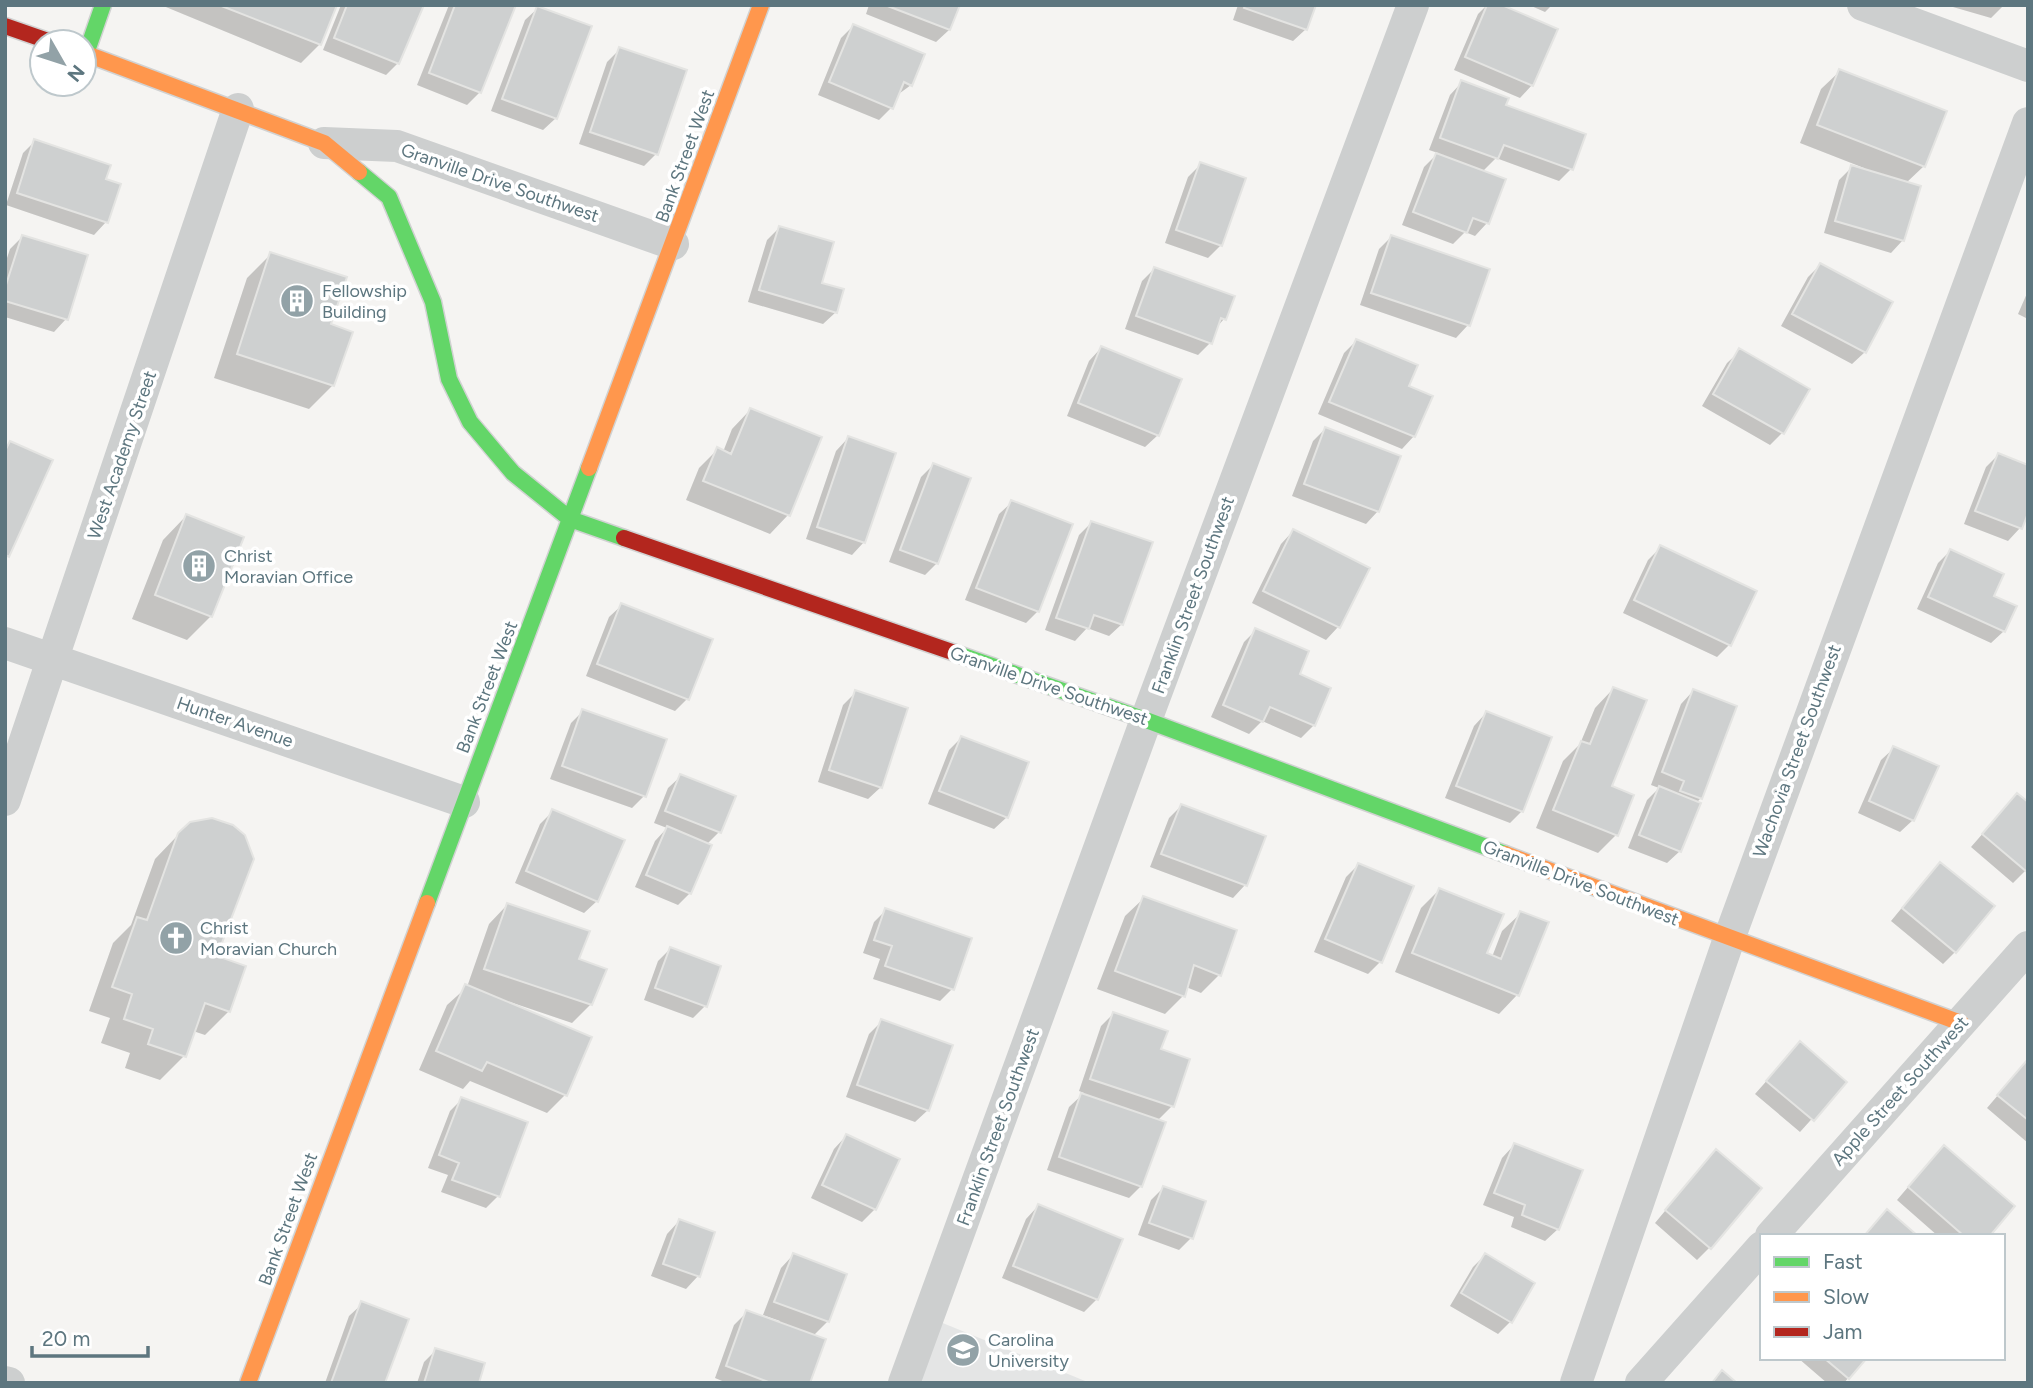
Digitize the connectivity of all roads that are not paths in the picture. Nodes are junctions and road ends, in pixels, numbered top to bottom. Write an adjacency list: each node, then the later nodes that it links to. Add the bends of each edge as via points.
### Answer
1 (103, 5): 6 (street)
2 (761, 5): 13 (street, Bank Street West)
3 (1413, 5): 17 (street, Franklin Street Southwest)
4 (1863, 5): 9 (street)
5 (5, 26): 7 (street)
6 (95, 28)
7 (28, 34)
8 (98, 59): 10 (street, Granville Drive Southwest)
9 (2028, 66)
10 (238, 109): 12 (street, Granville Drive Southwest); 16 (street, West Academy Street)
11 (2028, 123): 20 (street, Wachovia Street Southwest)
12 (324, 143): 13 (street, Granville Drive Southwest, via 397,146); 14 (street, Granville Drive Southwest, via 389,197 433,302 449,379 470,422 513,473)
13 (673, 244): 14 (street, Bank Street West)
14 (570, 519): 17 (street, Granville Drive Southwest); 19 (street, Bank Street West)
15 (5, 643): 16 (street, Hunter Avenue)
16 (53, 657): 18 (street, West Academy Street); 19 (street, Hunter Avenue)
17 (1146, 720): 20 (street, Granville Drive Southwest); 26 (street, Franklin Street Southwest)
18 (5, 800)
19 (464, 802): 25 (street, Bank Street West)
20 (1729, 939): 22 (street, Granville Drive Southwest); 27 (street, Wachovia Street Southwest)
21 (2028, 947): 22 (street, Apple Street Southwest)
22 (1961, 1023): 23 (street, Apple Street Southwest)
23 (1773, 1234)
24 (1760, 1249): 28 (street)
25 (248, 1383)
26 (904, 1383)
27 (1576, 1383)
28 (1641, 1383)

